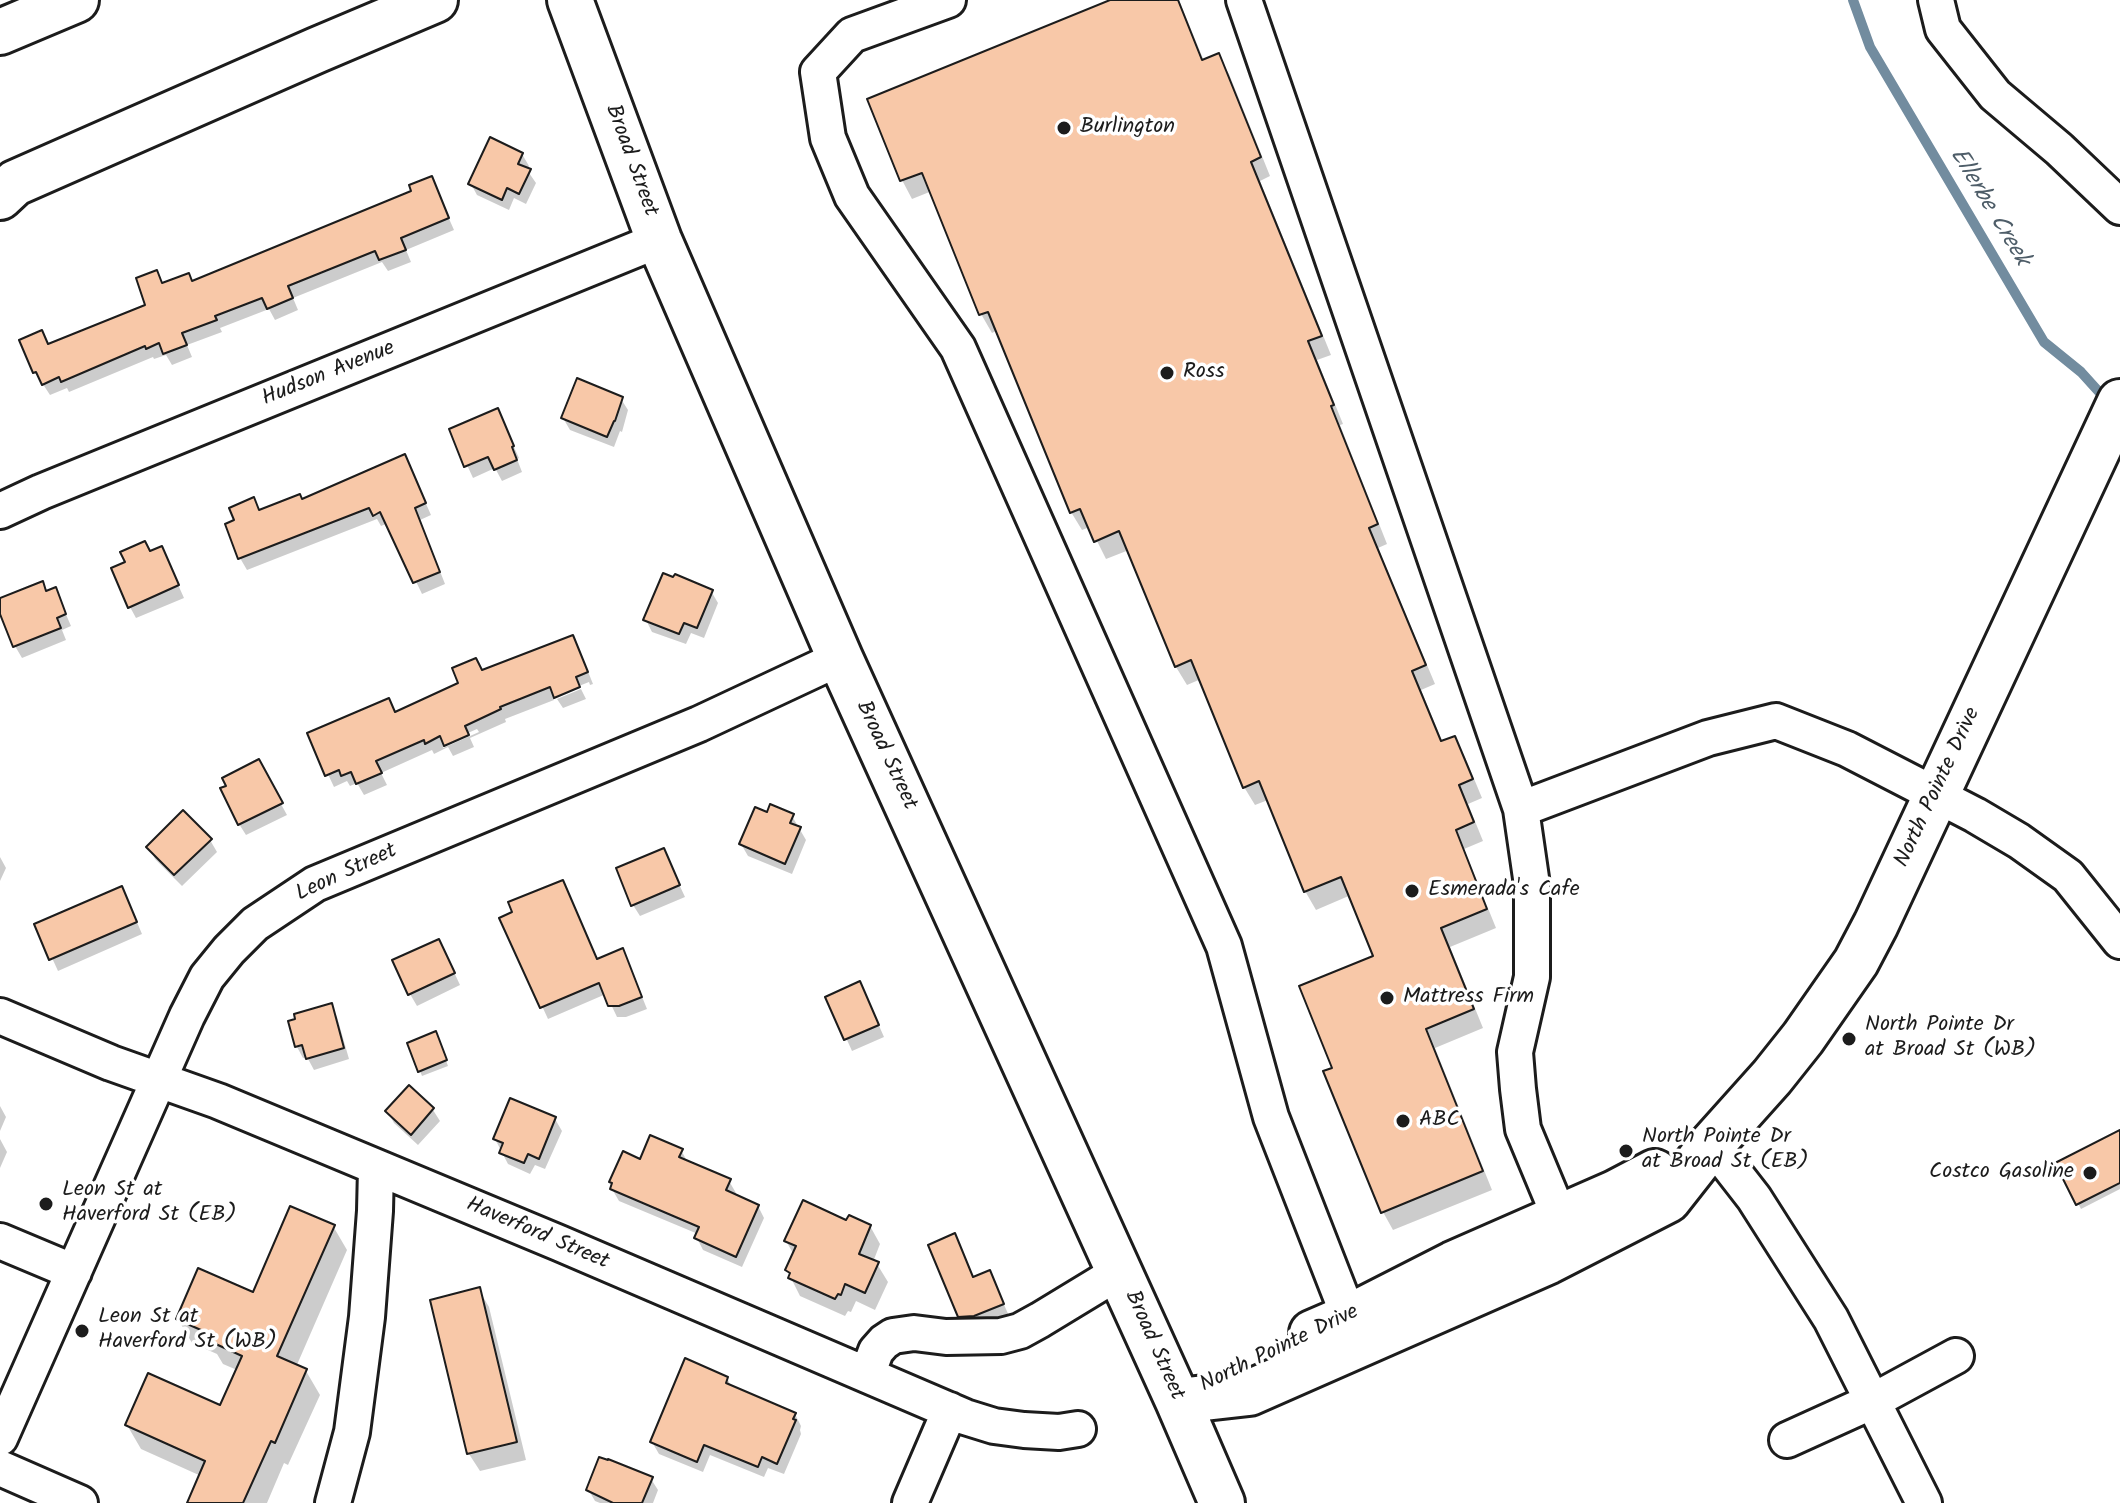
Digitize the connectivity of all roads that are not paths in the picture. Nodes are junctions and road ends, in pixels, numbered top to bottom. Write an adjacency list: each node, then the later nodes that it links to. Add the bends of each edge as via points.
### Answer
1 (76, 0): 7 (main road)
2 (435, 0): 8 (main road)
3 (948, 0): 25 (street, via 852,35 818,72 828,138 852,196 958,348 1224,946 1271,1117)
4 (1244, 0): 15 (street)
5 (1936, 0): 9 (street, via 1943,29 1995,95)
6 (576, 14): 10 (main road, Broad Street)
7 (0, 32)
8 (5, 188)
9 (2120, 207)
10 (659, 240): 12 (street, Hudson Avenue); 13 (main road, Broad Street)
11 (2120, 402): 14 (main road, North Pointe Drive)
12 (0, 511)
13 (840, 658): 18 (street, Leon Street, via 699,724 315,884 255,924 207,977); 24 (main road, Broad Street)
14 (1936, 795): 15 (street, via 1847,749 1776,721 1708,738); 16 (street, via 2019,841 2068,876); 19 (main road, North Pointe Drive, via 1856,962 1803,1038)
15 (1521, 809): 21 (street, via 1532,885 1532,977 1515,1052 1518,1089 1523,1129)
16 (2120, 941)
17 (0, 1016): 18 (street, Haverford Street)
18 (159, 1080): 20 (street, Haverford Street); 23 (street, Leon Street)
19 (1712, 1144): 21 (main road, North Pointe Drive); 28 (main road, North Pointe Drive, via 1668,1200 1549,1261 1249,1393); 29 (street, via 1754,1198 1831,1319)
20 (376, 1168): 27 (street, Haverford Street); 36 (street, via 367,1317 352,1432)
21 (1560, 1218): 25 (main road, North Pointe Drive)
22 (0, 1241): 23 (street)
23 (74, 1272): 32 (street, Leon Street)
24 (1119, 1272): 27 (street, via 1020,1331 979,1337 893,1336 876,1351); 28 (main road, Broad Street)
25 (1349, 1317): 28 (main road, North Pointe Drive, via 1230,1369)
26 (1956, 1356): 29 (street)
27 (867, 1375): 30 (street, Haverford Street)
28 (1178, 1401): 38 (main road, Broad Street)
29 (1873, 1401): 33 (street); 39 (street)
30 (950, 1410): 31 (street, Haverford Street, via 994,1426); 37 (street)
31 (1078, 1429)
32 (1, 1434)
33 (1787, 1440)
34 (0, 1468): 35 (street)
35 (80, 1503)
36 (333, 1503)
37 (910, 1503)
38 (1222, 1503)
39 (1924, 1503)

